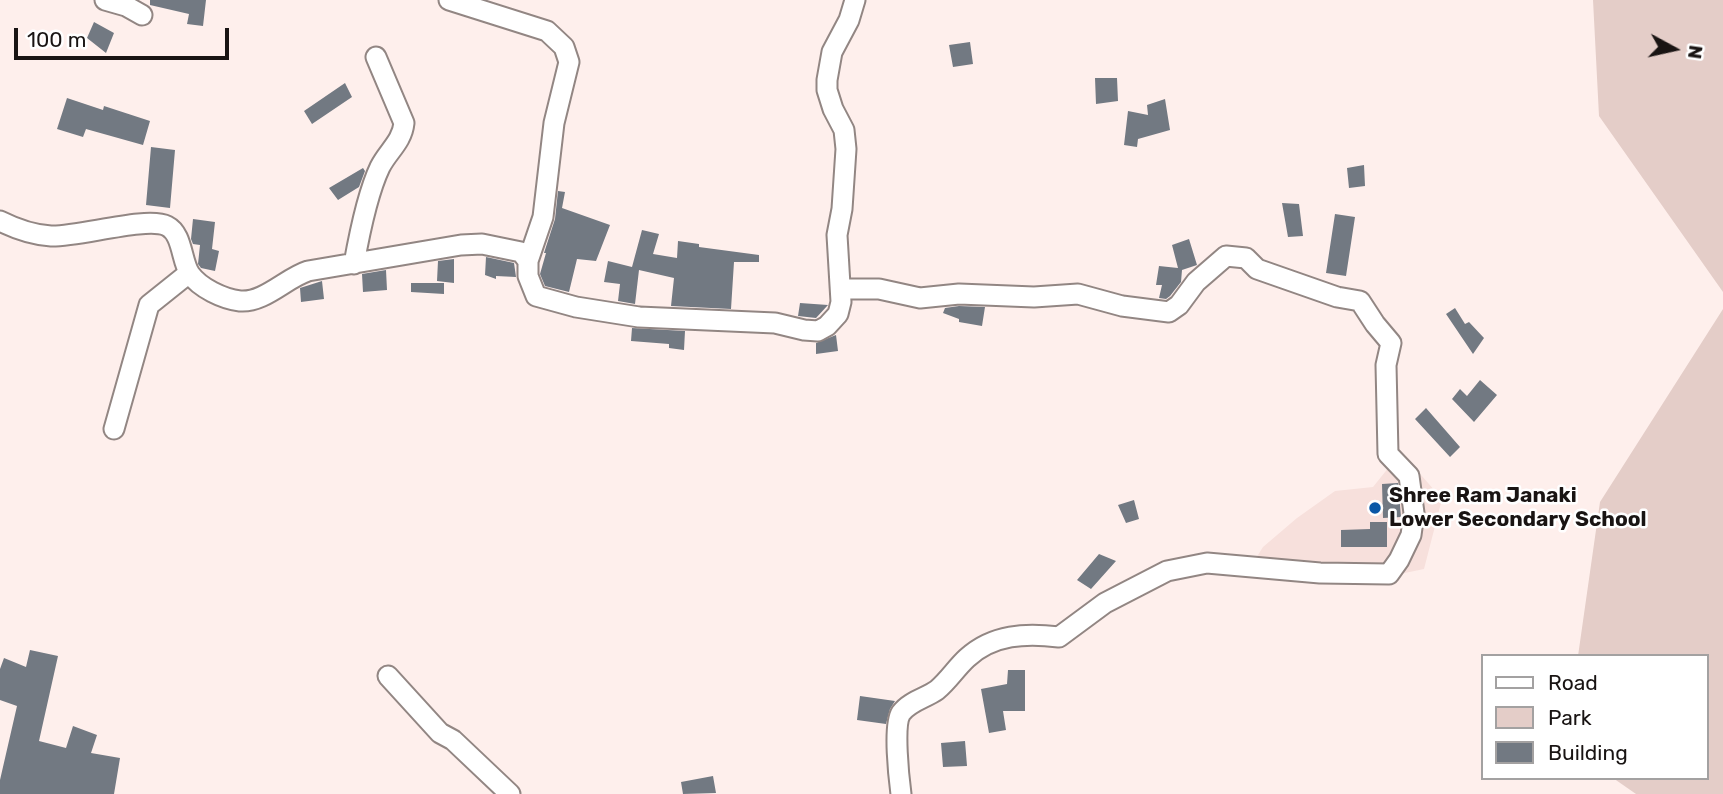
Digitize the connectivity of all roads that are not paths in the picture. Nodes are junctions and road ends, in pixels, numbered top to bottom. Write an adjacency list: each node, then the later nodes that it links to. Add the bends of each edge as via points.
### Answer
1 (106, 0): 4 (street)
2 (449, 0): 7 (street, via 548,31 567,54 543,217)
3 (855, 0): 10 (street, via 832,52 827,90 844,130 846,149 837,235)
4 (142, 15)
5 (376, 57): 8 (street, via 404,123 403,133 381,166)
6 (0, 221): 9 (street, via 51,236 156,223 169,226)
7 (528, 261): 8 (street, via 521,252 482,244); 10 (street, via 536,296 639,317 775,323 818,331 838,314)
8 (354, 264): 9 (street, via 296,275 242,302 213,292)
9 (189, 273): 11 (street, via 149,305)
10 (842, 289): 14 (street, via 879,289 920,298 1078,294 1169,312 1226,256 1247,258 1257,269 1337,297 1360,300 1391,343 1386,365 1388,454 1409,477 1414,513 1411,535 1389,574 1207,563 1167,571 1105,603 1059,637 1029,634 979,648 949,681 900,714 896,734)
11 (114, 429)
12 (388, 676): 13 (street, via 440,733)
13 (510, 794)
14 (901, 794)

